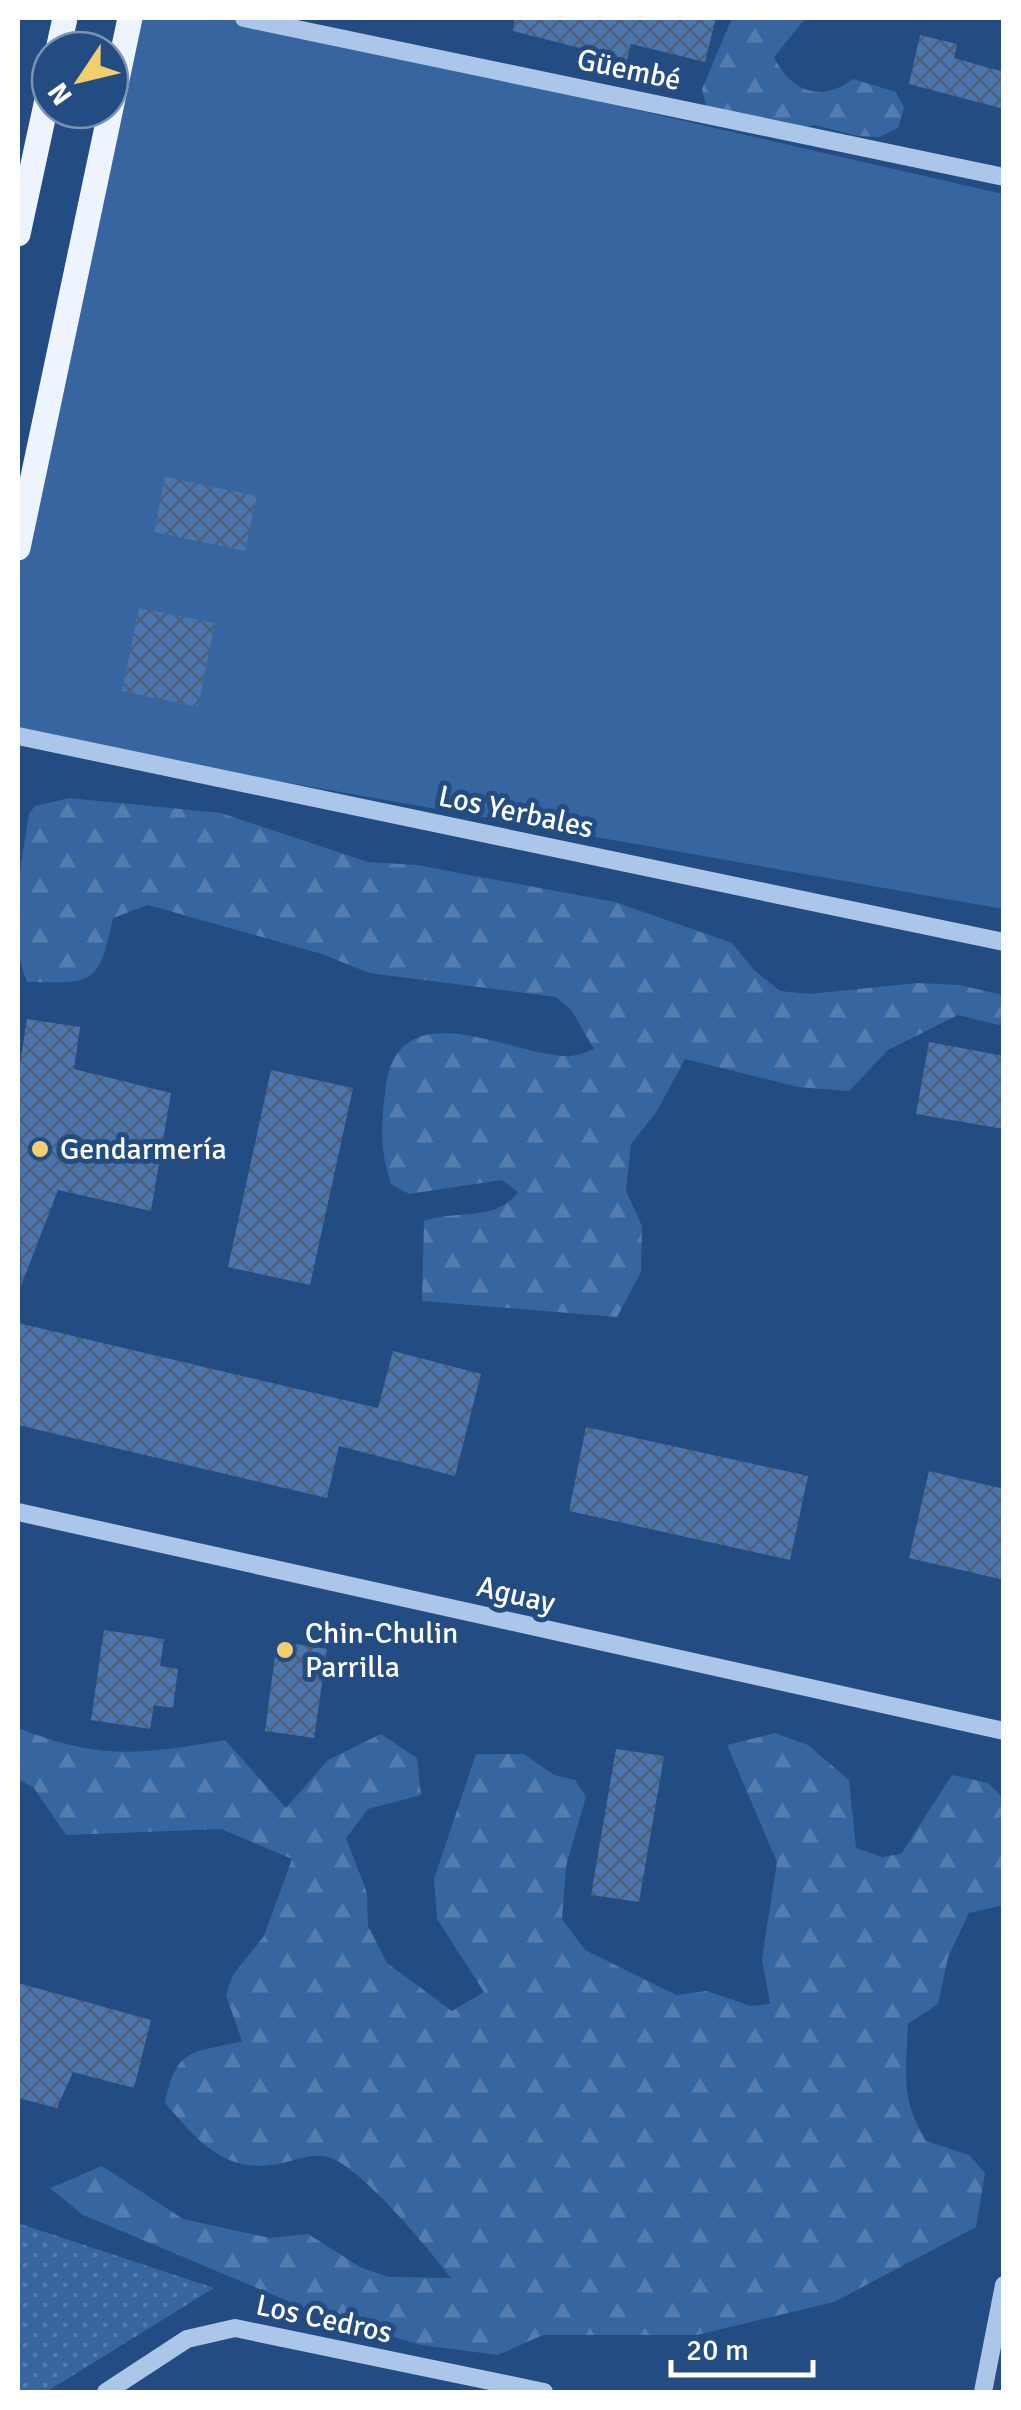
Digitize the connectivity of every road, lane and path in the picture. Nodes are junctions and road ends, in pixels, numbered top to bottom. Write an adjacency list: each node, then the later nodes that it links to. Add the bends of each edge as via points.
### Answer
1 (130, 18): 6 (main road)
2 (244, 18): 4 (street, Güembé)
3 (40, 130): 5 (main road)
4 (1004, 176)
5 (18, 234)
6 (18, 548)
7 (18, 736): 8 (street, Los Yerbales)
8 (1004, 942)
9 (18, 1512): 10 (street, Aguay)
10 (1004, 1731)
11 (1004, 2285): 14 (street)
12 (106, 2392): 13 (street, Los Cedros, via 188,2339 235,2328)
13 (544, 2392)
14 (983, 2392)

